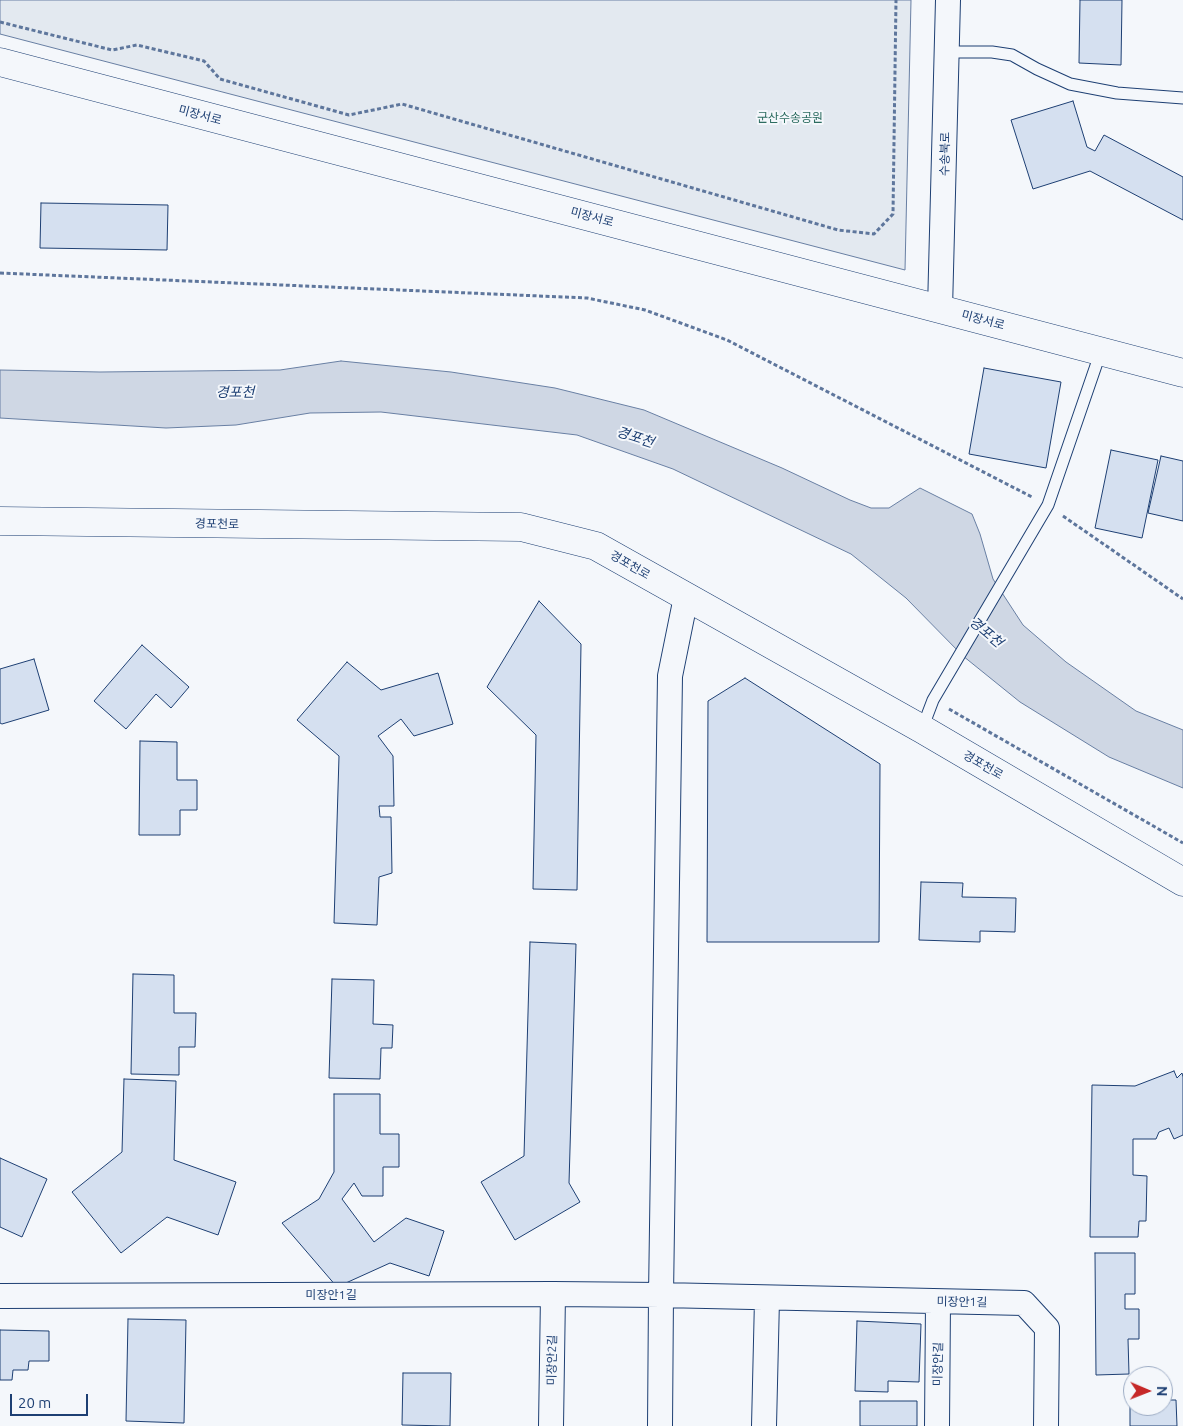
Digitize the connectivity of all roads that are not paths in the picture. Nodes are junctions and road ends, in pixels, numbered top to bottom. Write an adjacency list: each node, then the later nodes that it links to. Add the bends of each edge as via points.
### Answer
1 (948, 0): 2 (street, 수송북로)
2 (947, 52): 4 (lane, via 1012,55 1070,84 1117,93); 5 (street, 수송북로)
3 (0, 62): 5 (street, 미장서로)
4 (1183, 98)
5 (940, 309): 6 (street, 미장서로)
6 (1102, 351): 7 (street, 미장서로); 10 (lane, via 1048,505 933,700)
7 (1183, 373)
8 (0, 521): 9 (street, 경포천로, via 521,528 596,546)
9 (686, 597): 10 (street, 경포천로); 13 (street, via 670,676)
10 (922, 729): 11 (street, 경포천로)
11 (1183, 882)
12 (553, 1294): 13 (street, 미장안1길); 14 (street, 미장안1길); 17 (street, 미장안2길)
13 (662, 1295): 15 (street, 미장안1길); 18 (street)
14 (0, 1296)
15 (767, 1298): 16 (street, 미장안1길); 19 (street)
16 (938, 1302): 20 (street, 미장안길); 21 (street, 미장안1길, via 1024,1303 1047,1328)
17 (551, 1426)
18 (660, 1426)
19 (764, 1426)
20 (937, 1426)
21 (1046, 1426)

